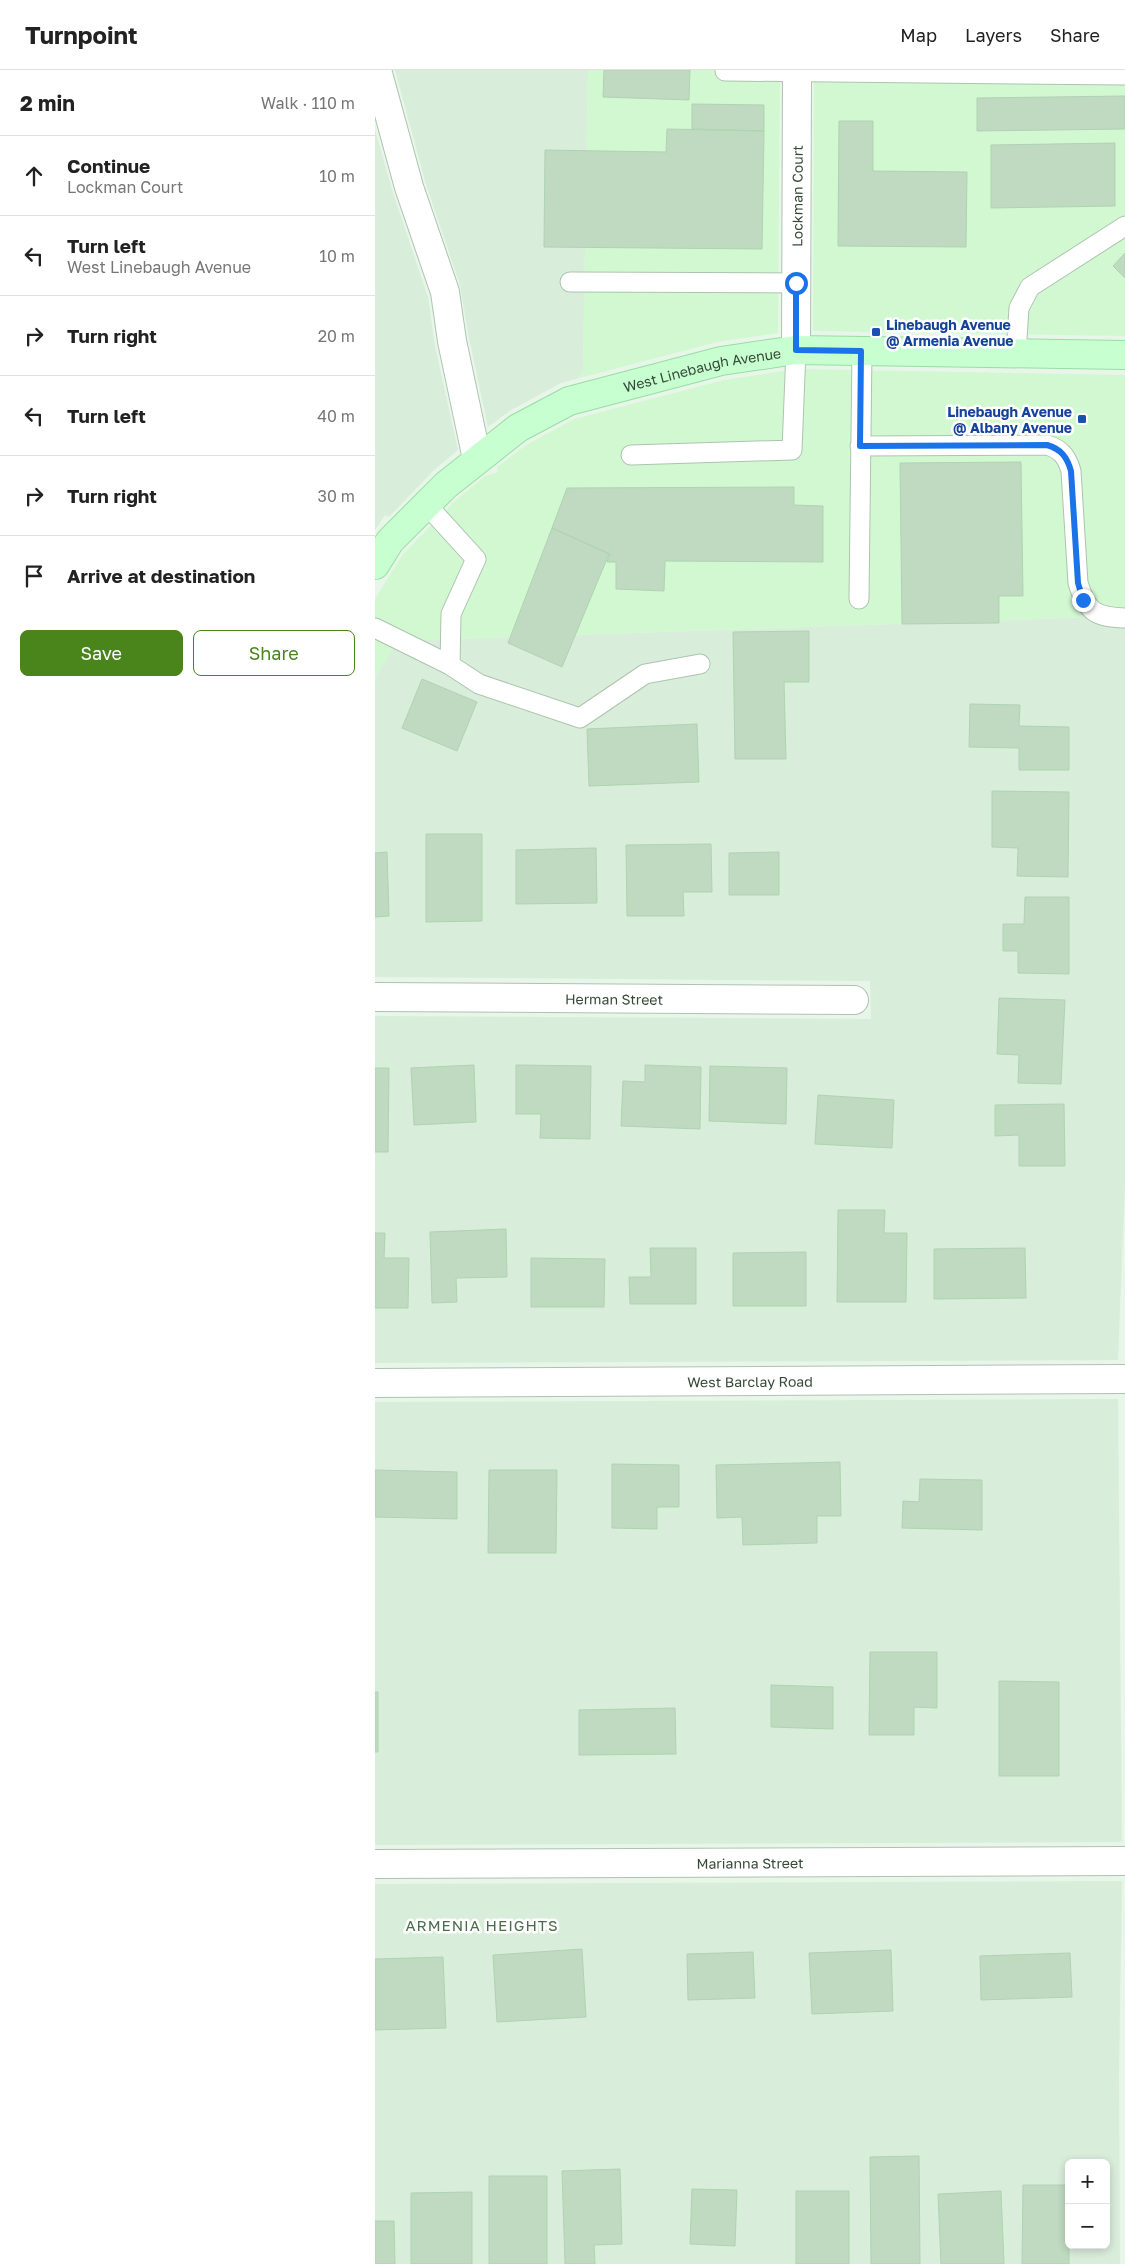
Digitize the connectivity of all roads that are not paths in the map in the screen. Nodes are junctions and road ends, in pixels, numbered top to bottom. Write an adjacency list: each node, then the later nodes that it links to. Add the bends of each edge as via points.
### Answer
1 (377, 70): 14 (street, via 409,187 445,292 452,342)
2 (725, 71): 3 (lane)
3 (797, 72): 4 (lane); 7 (street, Lockman Court)
4 (1125, 75)
5 (1125, 226): 10 (lane, via 1030,287 1019,308)
6 (570, 282): 7 (lane)
7 (796, 283): 8 (street, Lockman Court)
8 (796, 350): 9 (main road, West Linebaugh Avenue); 13 (lane, via 792,450); 14 (main road, West Linebaugh Avenue, via 721,361 569,401 518,428)
9 (861, 351): 10 (main road, West Linebaugh Avenue); 12 (lane)
10 (1015, 354): 11 (main road, West Linebaugh Avenue)
11 (1125, 356)
12 (860, 446): 17 (lane); 18 (lane, via 1047,445 1058,448 1068,460 1071,471 1078,583 1083,600 1093,613)
13 (631, 455)
14 (477, 458): 15 (main road, West Linebaugh Avenue)
15 (427, 504): 16 (main road, West Linebaugh Avenue, via 390,541); 21 (lane, via 476,559 451,614)
16 (375, 566)
17 (859, 599)
18 (1125, 618)
19 (375, 628): 21 (lane)
20 (700, 664): 21 (lane, via 645,674 580,718 479,684)
21 (450, 665)
22 (375, 997): 23 (street, Herman Street)
23 (854, 1000)
24 (1125, 1379): 25 (street, West Barclay Road)
25 (375, 1383)
26 (1125, 1861): 27 (street, Marianna Street)
27 (375, 1864)

